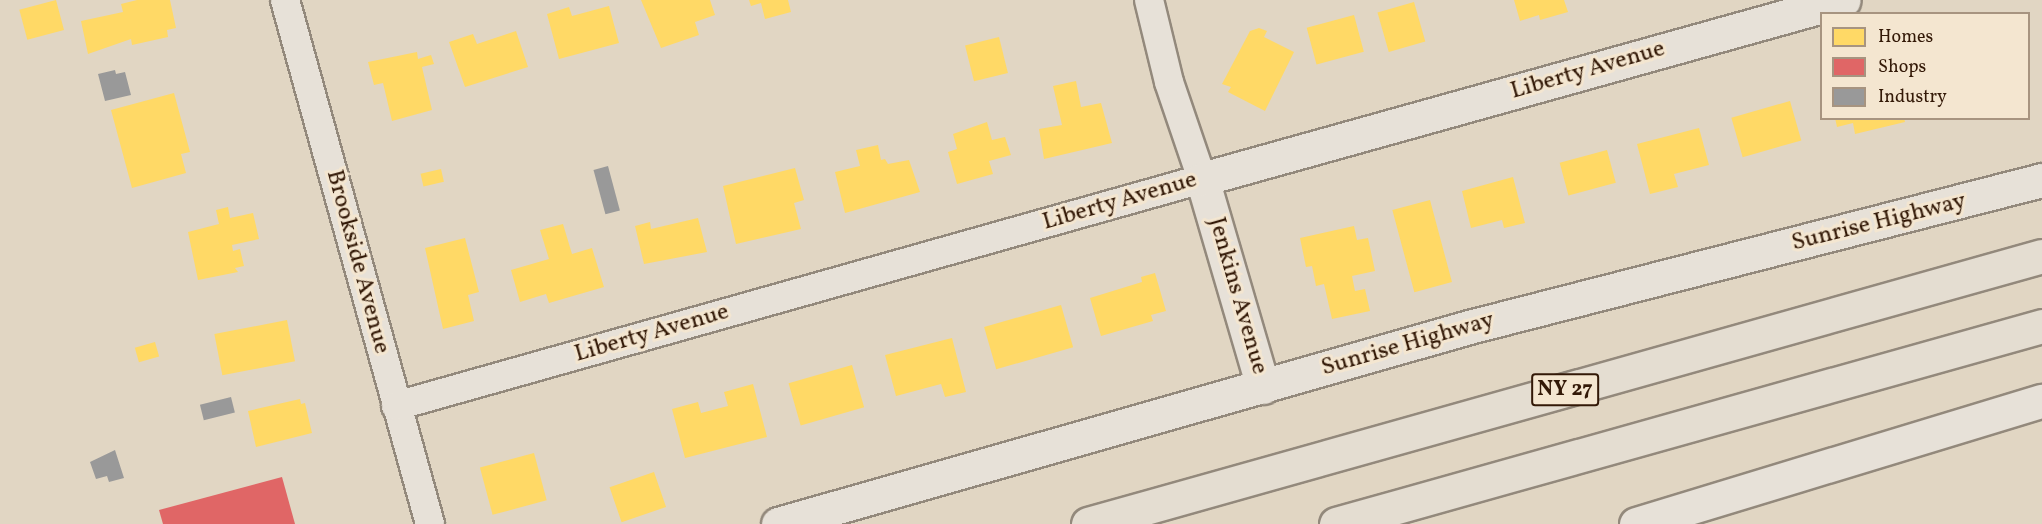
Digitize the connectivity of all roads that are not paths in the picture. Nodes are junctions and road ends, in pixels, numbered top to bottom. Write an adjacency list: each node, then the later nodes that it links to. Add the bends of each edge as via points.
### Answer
1 (285, 0): 10 (street, Brookside Avenue)
2 (1149, 0): 4 (street, Jenkins Avenue, via 1169,81)
3 (1844, 0): 4 (main road, Liberty Avenue)
4 (1202, 179): 8 (main road, Jenkins Avenue); 10 (street, Liberty Avenue)
5 (2042, 180): 8 (main road, Sunrise Highway, via 1469,327)
6 (2042, 256): 14 (highway, NY 27)
7 (2042, 326): 15 (highway)
8 (1263, 387): 13 (main road, Sunrise Highway)
9 (2042, 401): 11 (main road)
10 (396, 406): 12 (street, Brookside Avenue)
11 (1670, 519): 16 (main road)
12 (430, 524)
13 (778, 524)
14 (1088, 524)
15 (1336, 524)
16 (1636, 524)

